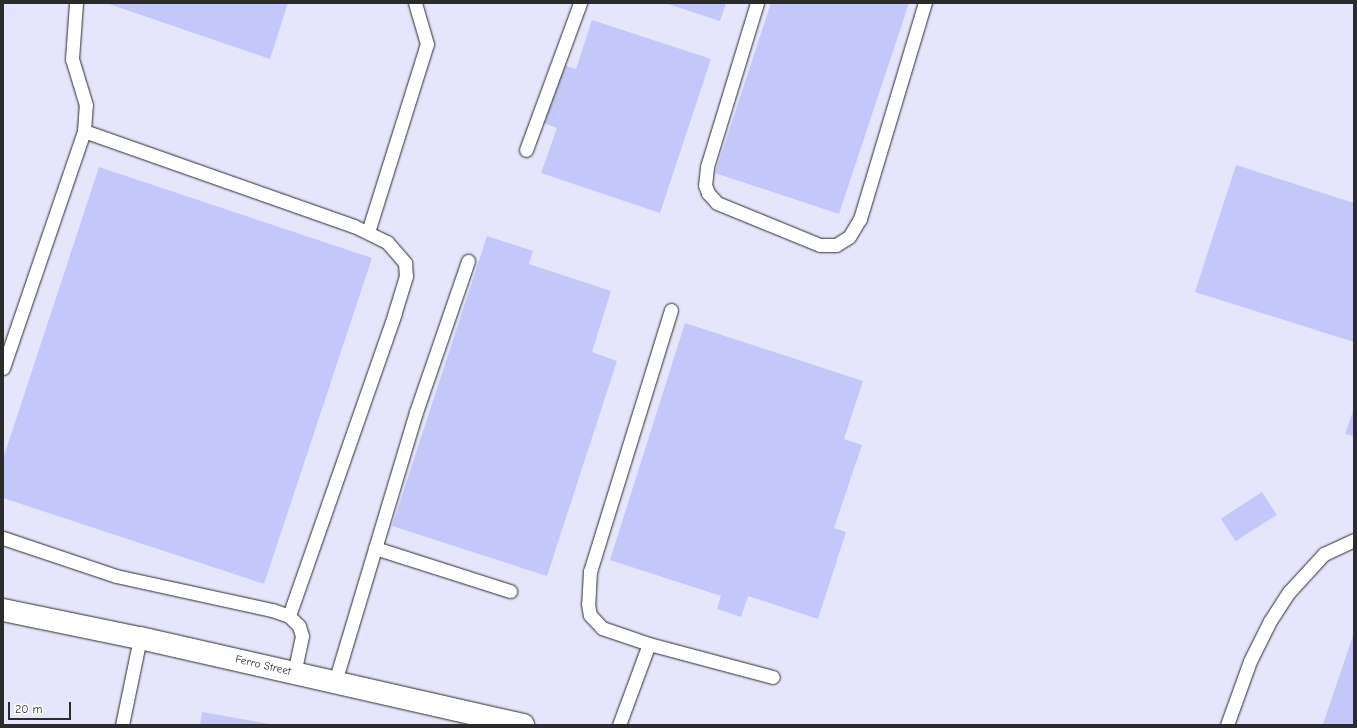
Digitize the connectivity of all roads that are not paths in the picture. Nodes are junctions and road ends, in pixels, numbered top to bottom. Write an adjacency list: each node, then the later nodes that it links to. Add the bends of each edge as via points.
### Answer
1 (76, 3): 6 (lane, via 72,58 86,105)
2 (415, 3): 8 (lane, via 427,44)
3 (580, 3): 7 (lane)
4 (757, 3): 5 (lane, via 707,167 705,185 717,203 820,245 836,245 849,237 860,219)
5 (924, 3)
6 (84, 131): 8 (lane); 11 (lane)
7 (526, 150)
8 (368, 232): 17 (lane, via 387,242 398,252 405,263 406,276)
9 (468, 261): 14 (lane, via 416,412)
10 (671, 310): 19 (lane, via 589,584 588,604 595,622 602,628)
11 (3, 368)
12 (3, 538): 17 (lane, via 116,576 272,610)
13 (1354, 540): 26 (lane, via 1324,554 1289,592 1270,621 1257,648)
14 (375, 548): 15 (lane); 22 (lane)
15 (510, 591)
16 (3, 610): 18 (street, Ferro Street)
17 (289, 616): 20 (lane, via 299,626 302,636)
18 (140, 638): 20 (street, Ferro Street); 23 (lane)
19 (649, 644): 21 (lane); 25 (lane)
20 (294, 673): 22 (street, Ferro Street)
21 (773, 677)
22 (335, 682): 24 (street, Ferro Street)
23 (122, 725)
24 (523, 725)
25 (618, 725)
26 (1227, 725)

